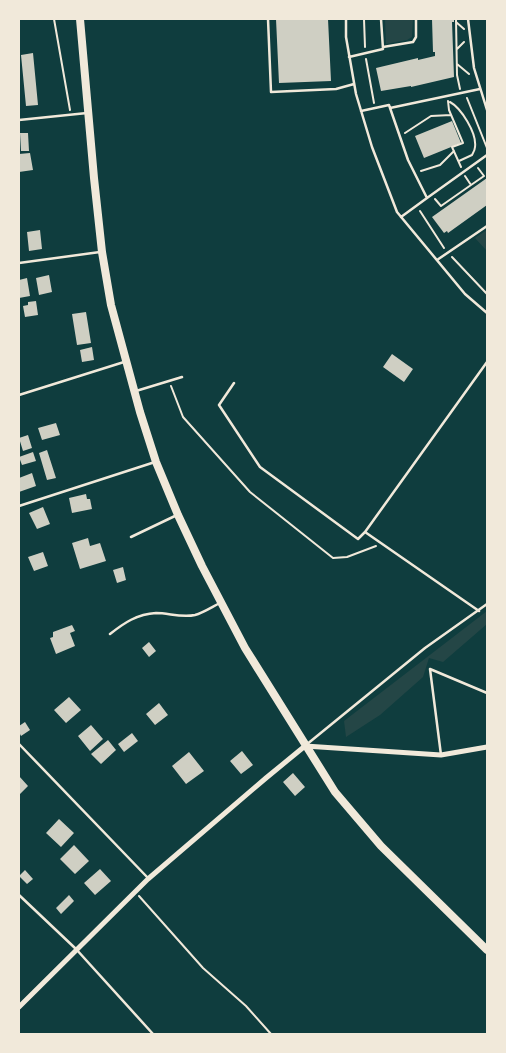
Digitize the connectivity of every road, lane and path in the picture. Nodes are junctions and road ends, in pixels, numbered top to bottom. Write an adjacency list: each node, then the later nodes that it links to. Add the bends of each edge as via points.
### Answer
1 (54, 19): 28 (path)
2 (80, 19): 27 (main road)
3 (268, 19): 17 (lane, via 271,92 336,89)
4 (346, 19): 14 (lane)
5 (364, 19): 13 (path)
6 (381, 19): 11 (lane)
7 (416, 19): 11 (lane, via 413,42)
8 (456, 19): 12 (path)
9 (468, 19): 10 (lane)
10 (470, 37): 12 (path); 16 (lane)
11 (383, 47): 13 (lane)
12 (456, 49): 15 (path)
13 (365, 53): 14 (lane); 23 (path)
14 (349, 57): 17 (lane)
15 (457, 64): 16 (path); 18 (path)
16 (478, 80): 19 (lane)
17 (354, 84): 26 (lane)
18 (460, 89): 20 (path, via 464,88); 21 (path, via 446,92)
19 (480, 89): 20 (lane); 25 (lane)
20 (465, 92): 21 (lane); 32 (path)
21 (447, 96): 22 (path); 24 (lane)
22 (448, 100): 29 (path); 34 (path, via 462,112 474,136 472,155)
23 (374, 106)
24 (390, 108): 26 (lane, via 389,105); 47 (lane, via 408,160)
25 (487, 110)
26 (361, 111): 49 (lane)
27 (88, 113): 28 (lane); 51 (main road)
28 (72, 115): 30 (lane)
29 (451, 115): 31 (path, via 431,116); 41 (path, via 463,143 440,165 420,171)
30 (19, 120)
31 (405, 133)
32 (487, 148)
33 (487, 156): 36 (lane)
34 (458, 161)
35 (482, 164): 36 (path)
36 (476, 165): 37 (path); 40 (path); 47 (lane)
37 (471, 171)
38 (487, 173): 40 (path)
39 (465, 176): 42 (path)
40 (484, 176): 43 (path)
41 (424, 178)
42 (461, 179)
43 (471, 185)
44 (460, 186): 45 (path)
45 (463, 191)
46 (450, 193): 48 (path)
47 (427, 198): 49 (lane)
48 (453, 198)
49 (401, 217): 52 (lane)
50 (487, 226): 52 (lane)
51 (102, 252): 53 (lane); 55 (main road, via 111,305)
52 (437, 260): 54 (lane, via 465,294)
53 (19, 263)
54 (487, 313)
55 (126, 361): 60 (main road); 61 (lane)
56 (487, 362): 65 (lane)
57 (182, 377): 58 (lane)
58 (169, 381): 60 (lane); 67 (path, via 183,417 250,492 333,558)
59 (234, 383): 65 (lane, via 219,405 260,468 358,539)
60 (134, 392): 62 (main road)
61 (19, 395)
62 (156, 462): 63 (lane); 64 (main road)
63 (19, 506)
64 (178, 514): 66 (lane); 68 (main road)
65 (365, 532): 67 (lane)
66 (131, 537)
67 (385, 546): 70 (lane)
68 (221, 603): 71 (lane, via 196,614 143,615 131,619); 74 (main road)
69 (487, 604): 70 (lane)
70 (479, 610): 74 (lane, via 425,648)
71 (110, 634)
72 (487, 694): 76 (lane, via 430,668)
73 (19, 744): 77 (lane)
74 (305, 746): 76 (street); 77 (street); 81 (main road, via 353,815)
75 (487, 747): 76 (street)
76 (441, 754)
77 (148, 879): 78 (street)
78 (136, 892): 80 (street); 84 (path, via 203,968 246,1006)
79 (19, 895): 80 (lane)
80 (76, 949): 82 (street); 83 (lane)
81 (487, 950)
82 (19, 1006)
83 (153, 1034)
84 (271, 1034)

